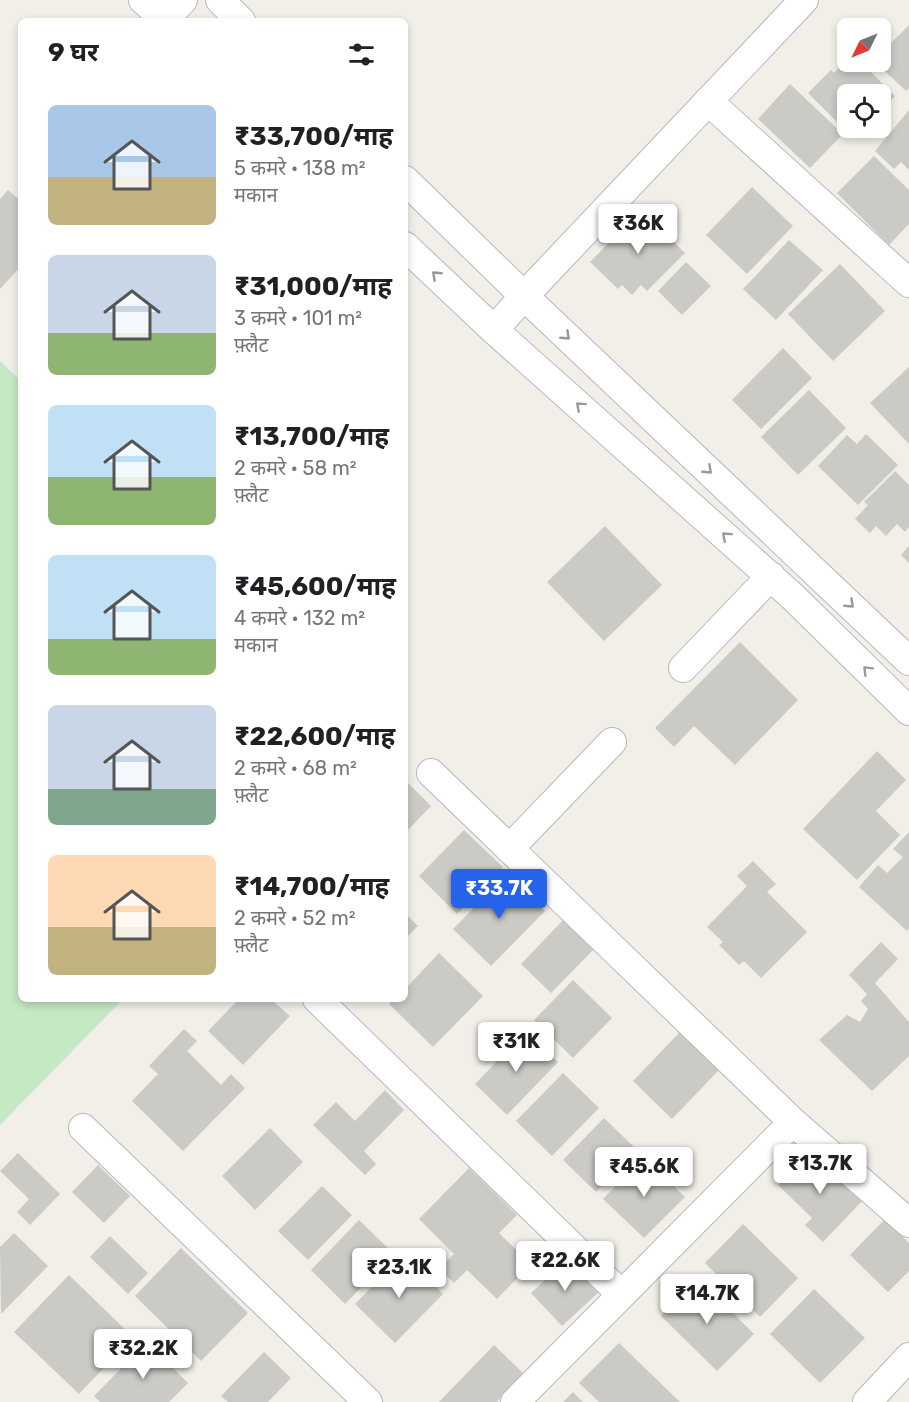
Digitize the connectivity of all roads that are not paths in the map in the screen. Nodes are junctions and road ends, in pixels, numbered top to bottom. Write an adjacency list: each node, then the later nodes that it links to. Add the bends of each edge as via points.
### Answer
1 (143, 0): 4 (street)
2 (220, 0): 5 (street)
3 (804, 0): 6 (street)
4 (171, 14)
5 (238, 18)
6 (708, 101): 9 (street); 10 (street)
7 (408, 183): 10 (street)
8 (408, 249): 11 (street, one-way to 8)
9 (906, 273)
10 (524, 296): 11 (street); 13 (street, one-way to 13)
11 (495, 330): 12 (street, one-way to 11)
12 (771, 576): 14 (street); 15 (street, one-way to 12)
13 (909, 661)
14 (683, 668)
15 (909, 711)
16 (612, 742): 18 (street)
17 (431, 773): 18 (street)
18 (509, 849): 20 (street)
19 (320, 1002): 23 (street)
20 (794, 1122): 22 (street); 23 (street)
21 (83, 1128): 25 (street)
22 (909, 1222)
23 (621, 1294): 26 (street)
24 (909, 1357): 27 (street)
25 (369, 1402)
26 (515, 1402)
27 (867, 1402)

